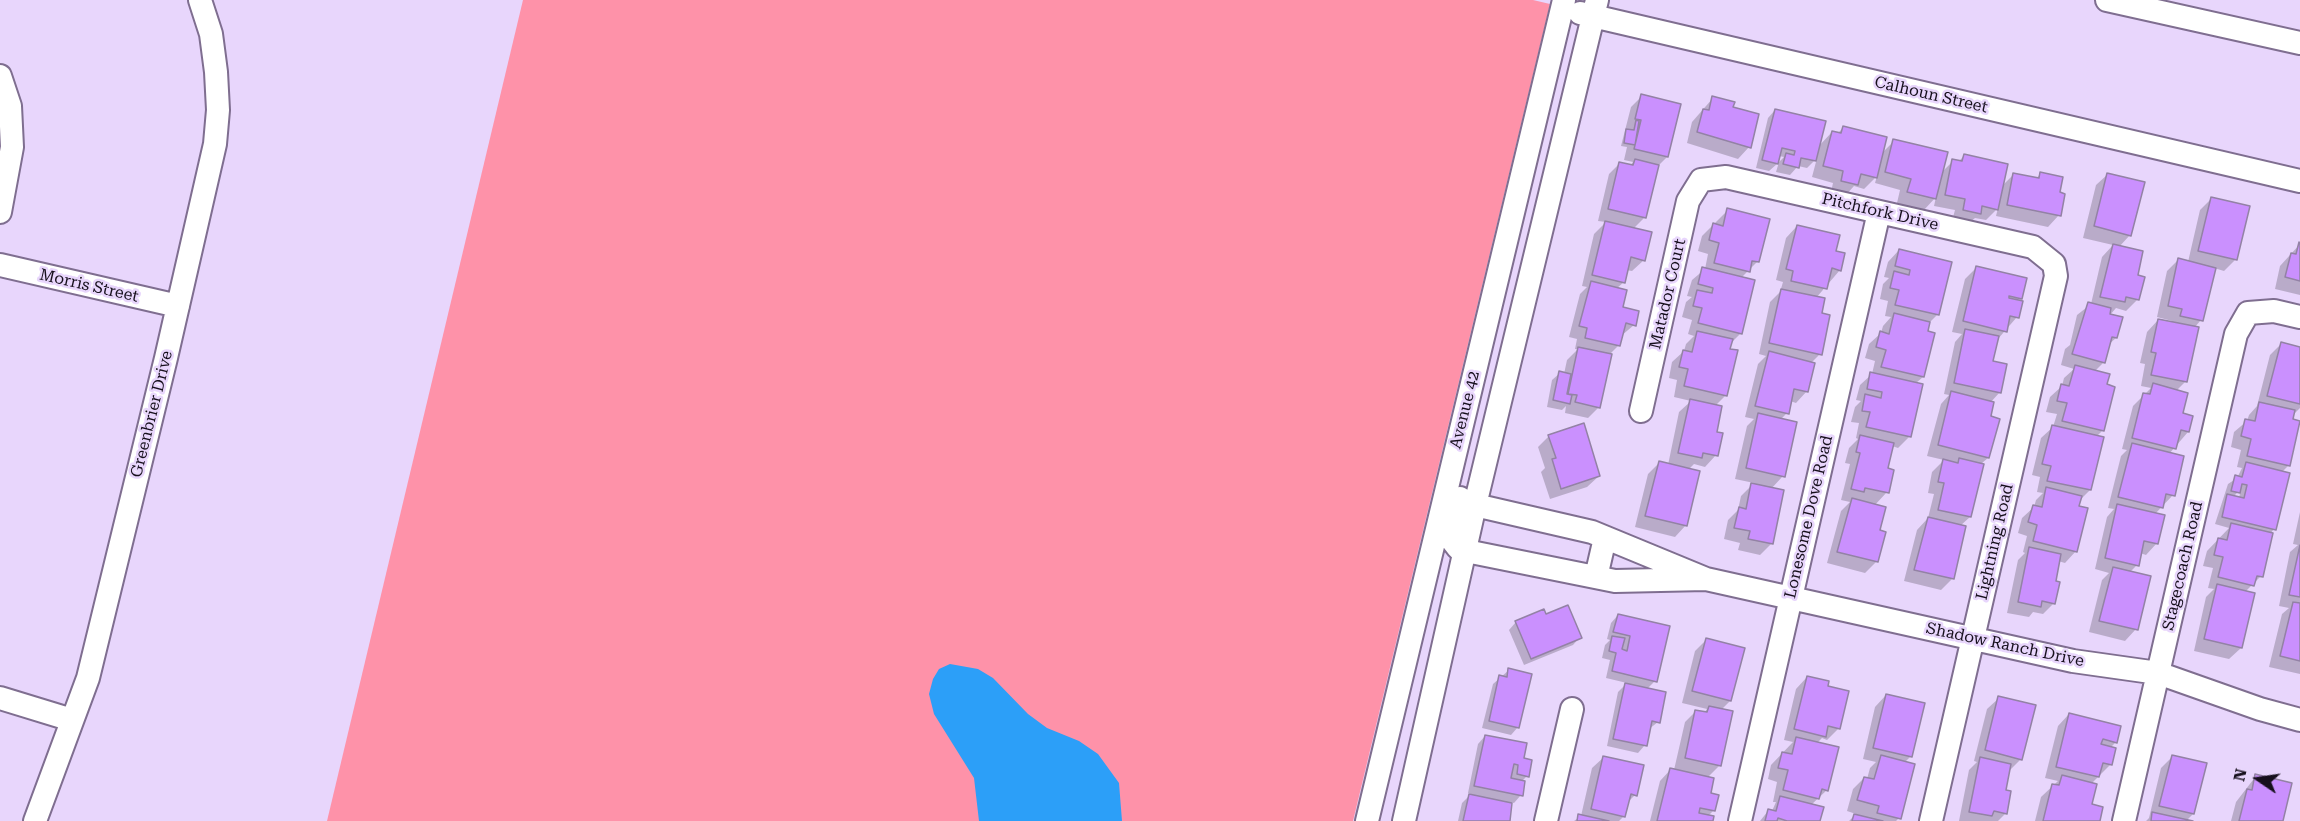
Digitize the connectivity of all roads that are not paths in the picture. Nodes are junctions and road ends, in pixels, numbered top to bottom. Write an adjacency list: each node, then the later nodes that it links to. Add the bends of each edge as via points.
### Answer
1 (200, 0): 13 (street, Greenbrier Drive, via 211,34 218,110 215,144)
2 (2107, 0): 5 (street)
3 (1563, 4): 4 (street, Calhoun Street); 15 (street, Avenue 42)
4 (1595, 8): 8 (street, Calhoun Street); 17 (street, Avenue 42)
5 (2300, 43)
6 (0, 76): 9 (street, via 10,106 12,147)
7 (1701, 180): 10 (street, Pitchfork Drive, via 1726,177); 16 (street, Matador Court, via 1688,201)
8 (2300, 181)
9 (0, 212)
10 (1879, 212): 11 (street, Pitchfork Drive, via 2033,247); 22 (street, Lonesome Dove Road)
11 (2054, 264): 23 (street, Lightning Road, via 2056,276)
12 (0, 265): 13 (street, Morris Street)
13 (178, 306): 27 (street, Greenbrier Drive, via 88,678)
14 (2300, 317): 24 (street, Stagecoach Road, via 2274,311 2248,314 2236,334)
15 (1477, 361): 19 (street, via 1480,415 1451,539); 30 (street, Avenue 42)
16 (1641, 411)
17 (1475, 505): 18 (street, Shadow Ranch Drive); 19 (street, Avenue 42)
18 (1605, 538): 20 (street); 21 (street, Shadow Ranch Drive)
19 (1466, 551): 20 (street, Shadow Ranch Drive); 31 (street, Avenue 42)
20 (1596, 577): 21 (street, Shadow Ranch Drive, via 1615,581)
21 (1706, 579): 22 (street, Shadow Ranch Drive)
22 (1791, 596): 23 (street, Shadow Ranch Drive); 33 (street, Lonesome Dove Road)
23 (1973, 638): 24 (street, Shadow Ranch Drive, via 2073,661); 34 (street, Lightning Road)
24 (2158, 673): 28 (street, Shadow Ranch Drive); 35 (street, Stagecoach Road)
25 (0, 698): 27 (street)
26 (1572, 710): 32 (street)
27 (72, 720): 29 (street, Greenbrier Drive)
28 (2300, 720)
29 (35, 821)
30 (1367, 821)
31 (1404, 821)
32 (1546, 821)
33 (1740, 821)
34 (1931, 821)
35 (2124, 821)

